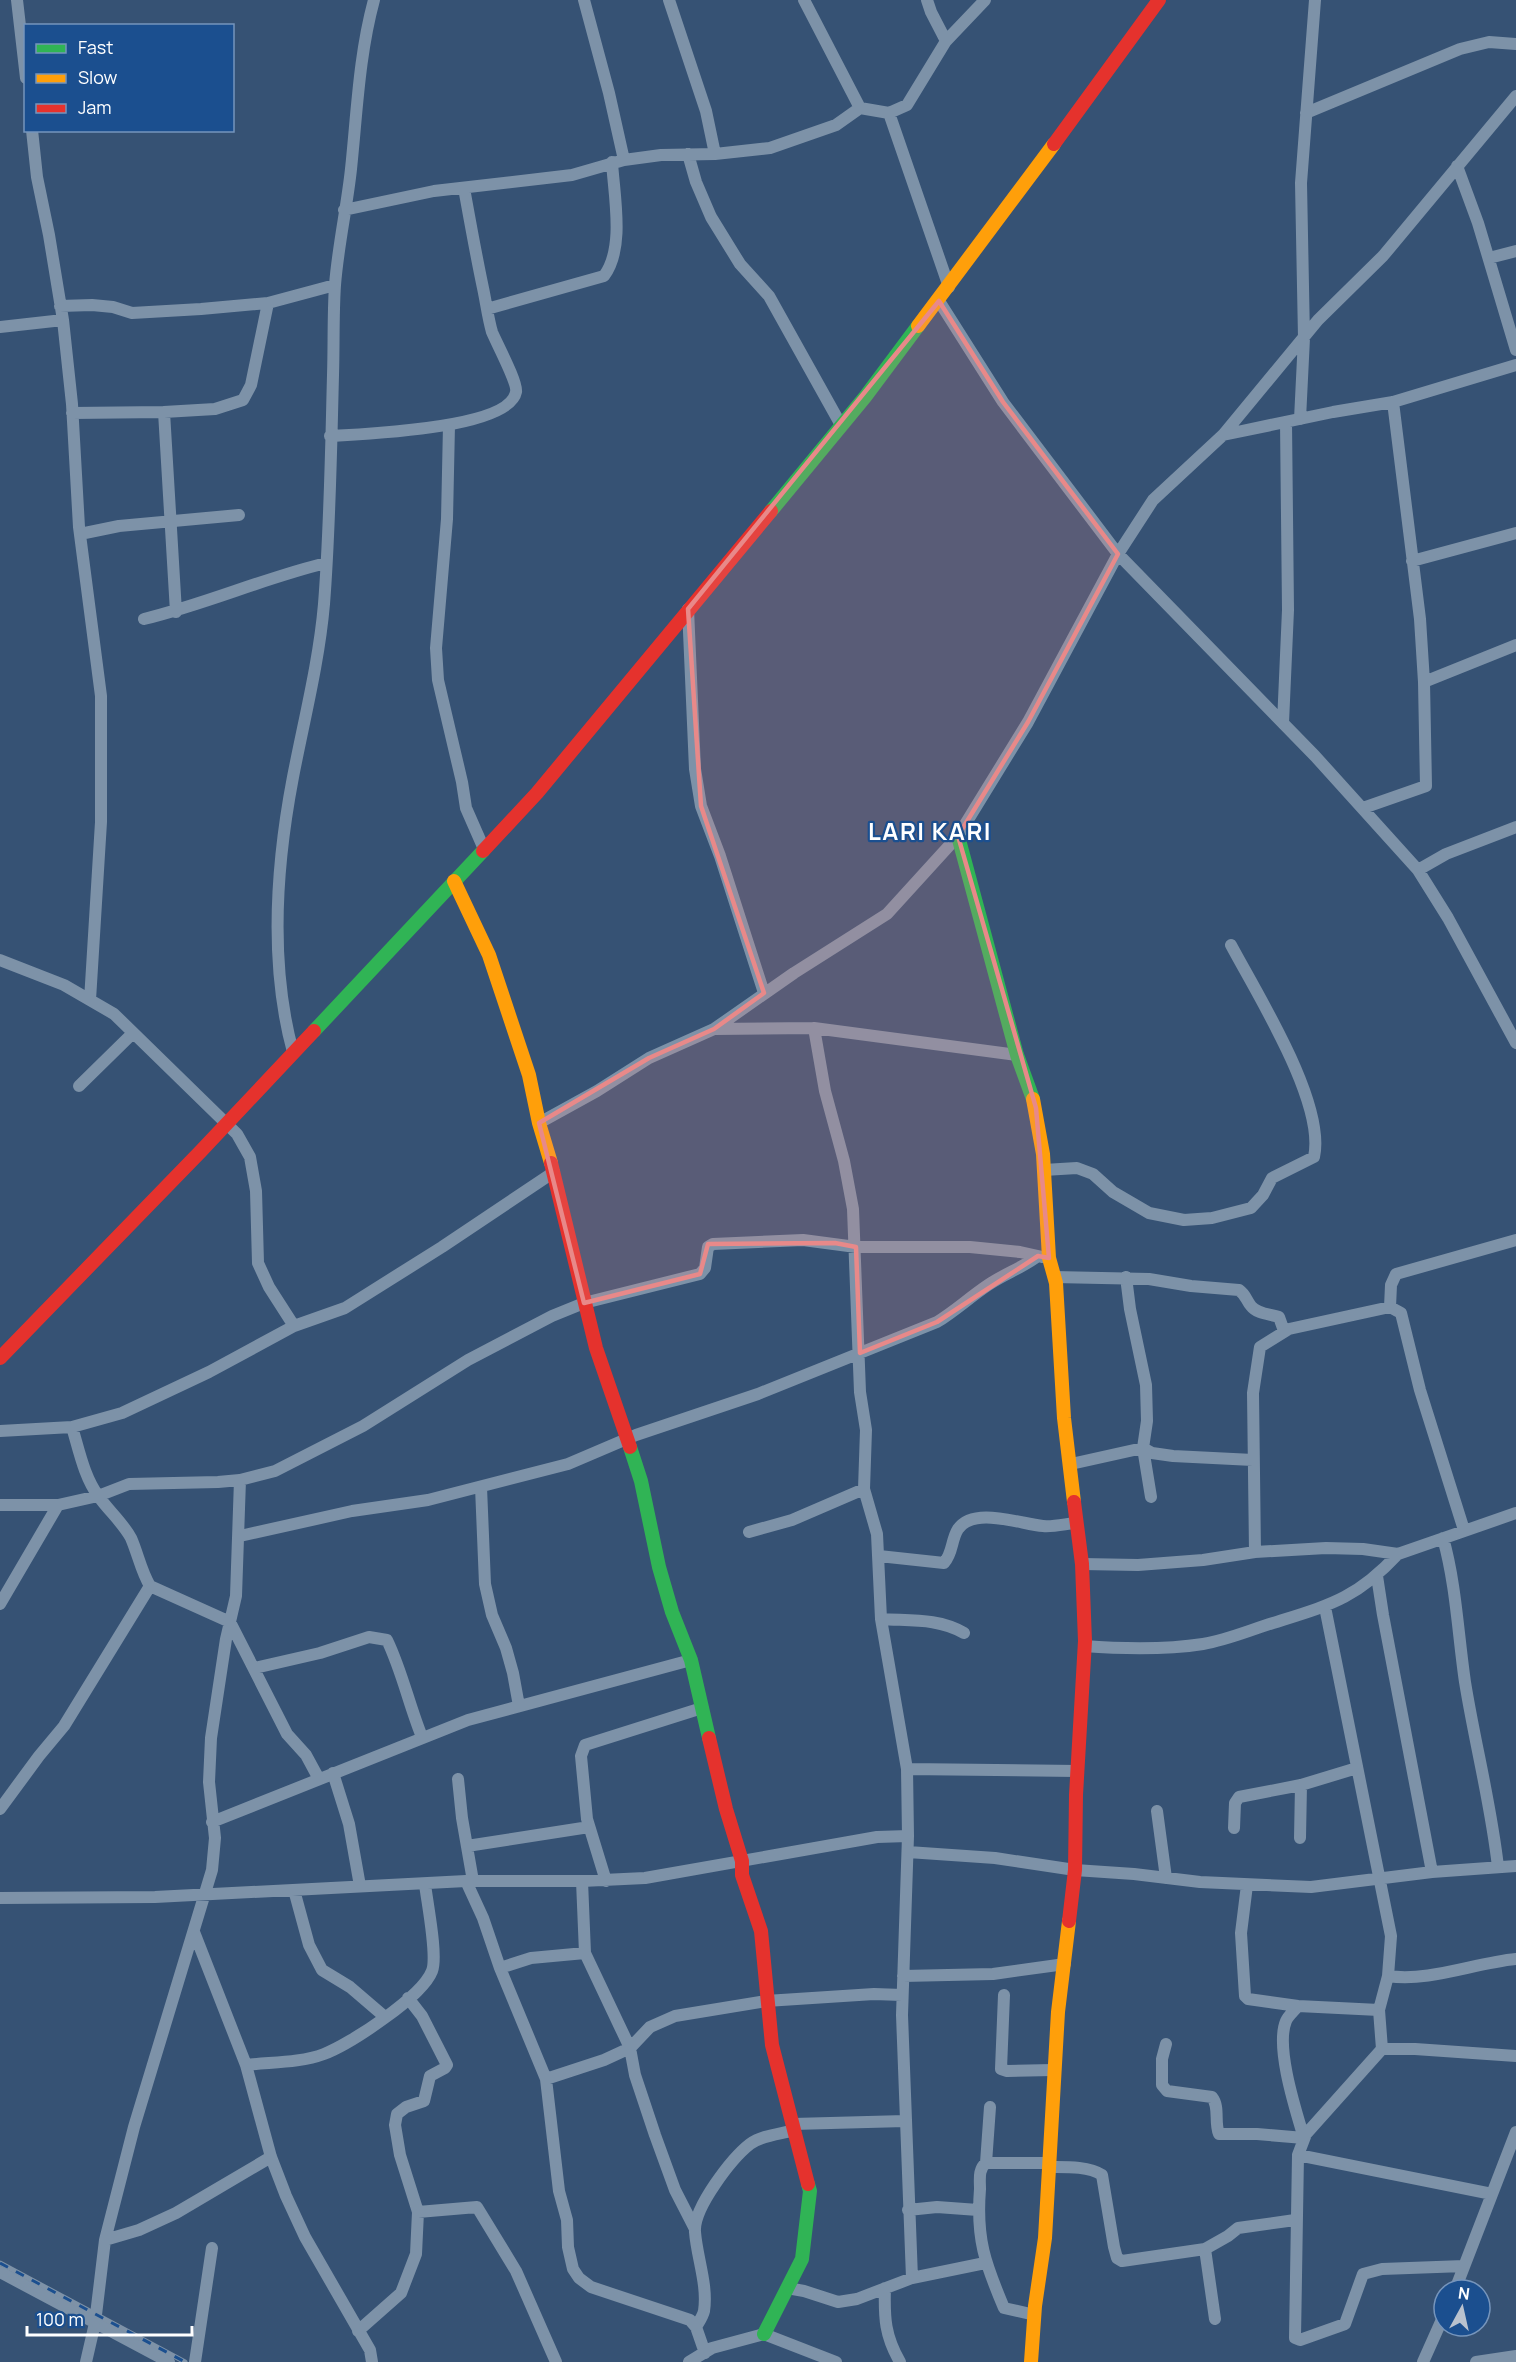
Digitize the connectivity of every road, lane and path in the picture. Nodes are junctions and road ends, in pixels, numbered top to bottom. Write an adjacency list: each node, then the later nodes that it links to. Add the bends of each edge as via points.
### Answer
1 (18, 0): 14 (street)
2 (374, 0): 25 (street, via 364,34)
3 (584, 0): 22 (street, via 609,93)
4 (669, 0): 21 (street, via 706,111)
5 (804, 0): 16 (street)
6 (927, 0): 12 (street)
7 (985, 0): 12 (street)
8 (1143, 0): 11 (street)
9 (1159, 0): 11 (street)
10 (1315, 0): 18 (street)
11 (1148, 14): 29 (street)
12 (946, 41): 17 (street, via 907,105)
13 (1516, 44): 18 (street, via 1489,42 1460,49)
14 (24, 58)
15 (1516, 96): 23 (street)
16 (860, 108): 17 (street); 21 (street, via 836,125 770,148)
17 (889, 113): 29 (street)
18 (1306, 113): 36 (street, via 1301,183)
19 (32, 132): 32 (street)
20 (688, 154): 21 (street); 22 (street); 45 (street, via 711,217 740,264 769,296)
21 (715, 154)
22 (618, 161): 24 (street, via 572,175); 33 (street, via 617,229 611,266 603,276)
23 (1457, 166): 27 (street); 36 (street, via 1383,256)
24 (464, 188): 25 (street); 33 (street)
25 (344, 210): 28 (street)
26 (1516, 251): 27 (street)
27 (1488, 258): 37 (street)
28 (335, 285): 31 (street); 47 (street)
29 (949, 287): 30 (street)
30 (939, 301): 45 (street); 52 (street, via 1004,402)
31 (268, 303): 32 (street, via 132,313 113,307); 40 (street, via 251,385 243,400 215,409)
32 (60, 306): 34 (street)
33 (487, 309): 44 (street, via 516,391 511,402 496,410)
34 (63, 320): 35 (street); 41 (street)
35 (0, 327)
36 (1304, 338): 42 (street); 46 (street)
37 (1516, 350)
38 (1516, 365): 39 (street)
39 (1393, 402): 42 (street); 53 (street)
40 (164, 412): 41 (street); 49 (street)
41 (72, 413): 51 (street)
42 (1300, 419): 43 (street)
43 (1286, 422): 46 (street); 60 (street, via 1288,610)
44 (449, 424): 47 (street); 64 (street, via 447,519 435,648 438,680 466,808)
45 (841, 425): 55 (street)
46 (1223, 435): 52 (street, via 1153,500)
47 (330, 436): 54 (street)
48 (239, 515): 49 (street)
49 (169, 519): 51 (street); 56 (street)
50 (1516, 533): 53 (street)
51 (80, 534): 70 (street, via 101,696 101,822)
52 (1119, 554): 60 (street); 63 (street, via 1028,723)
53 (1412, 561): 59 (street)
54 (326, 563): 56 (street, via 284,573); 75 (street, via 315,667 292,780 281,860 277,925 284,1020)
55 (688, 609): 64 (street, via 537,793); 69 (street, via 695,769 701,806)
56 (176, 612): 57 (street)
57 (144, 619)
58 (1516, 645): 59 (street)
59 (1424, 682): 61 (street, via 1426,786)
60 (1283, 723): 61 (street)
61 (1363, 808): 65 (street)
62 (1516, 827): 65 (street, via 1446,854)
63 (958, 836): 69 (street, via 887,914); 76 (street)
64 (484, 849): 66 (street)
65 (1418, 870): 74 (street)
66 (454, 881): 75 (street); 79 (street, via 489,955 529,1075)
67 (1231, 945): 80 (street, via 1293,1062 1307,1099 1316,1148 1314,1158 1272,1178 1251,1208 1184,1220 1149,1213 1113,1192 1093,1174 1077,1168)
68 (0, 960): 70 (street, via 64,985)
69 (764, 993): 71 (street)
70 (90, 1000): 73 (street, via 114,1014)
71 (714, 1029): 72 (street); 79 (street, via 649,1058)
72 (814, 1029): 76 (street); 83 (street, via 825,1091 844,1161)
73 (133, 1033): 77 (street); 78 (street)
74 (1516, 1043)
75 (293, 1052): 78 (street)
76 (1017, 1055): 80 (street, via 1036,1108)
77 (79, 1086)
78 (226, 1123): 89 (street, via 250,1157 256,1191 258,1263); 92 (street)
79 (539, 1123): 81 (street)
80 (1044, 1170): 84 (street)
81 (554, 1172): 87 (street); 89 (street, via 345,1308)
82 (1516, 1240): 88 (street, via 1396,1274)
83 (856, 1247): 84 (street, via 970,1247); 87 (street, via 803,1240 713,1244 708,1247 705,1268 700,1274); 91 (street)
84 (1043, 1257): 85 (street); 91 (street, via 989,1284 937,1322)
85 (1054, 1277): 86 (street); 98 (street)
86 (1126, 1278): 90 (street, via 1239,1290 1246,1294 1252,1308 1279,1317); 96 (street, via 1146,1384)
87 (584, 1303): 95 (street); 99 (street, via 468,1360 363,1426 275,1471)
88 (1390, 1307): 90 (street); 108 (street, via 1401,1313 1423,1400)
89 (294, 1326): 93 (street, via 122,1413)
90 (1284, 1331): 97 (street, via 1258,1352 1253,1393)
91 (860, 1353): 95 (street); 101 (street, via 860,1392 866,1430)
92 (0, 1359)
93 (72, 1427): 94 (street); 102 (street, via 87,1476)
94 (0, 1431)
95 (626, 1441): 100 (street, via 568,1464); 124 (street, via 641,1481 672,1612)
96 (1143, 1448): 97 (street, via 1173,1456); 98 (street); 103 (street)
97 (1253, 1460): 112 (street)
98 (1071, 1464): 107 (street)
99 (240, 1480): 102 (street, via 129,1484); 110 (street)
100 (481, 1487): 110 (street); 126 (street, via 484,1584 506,1648)
101 (864, 1489): 109 (street, via 792,1520); 114 (street)
102 (98, 1496): 105 (street); 117 (street, via 126,1530)
103 (1151, 1497)
104 (0, 1505): 105 (street)
105 (58, 1505): 118 (street)
106 (1516, 1513): 108 (street)
107 (1075, 1523): 114 (street, via 1045,1527 998,1518 968,1520 958,1530 950,1557 944,1563); 115 (street)
108 (1464, 1530): 111 (street)
109 (749, 1532)
110 (240, 1536): 121 (street)
111 (1443, 1538): 113 (street); 147 (street, via 1451,1565 1466,1685 1493,1821)
112 (1255, 1552): 113 (street, via 1326,1548); 115 (street, via 1138,1565)
113 (1398, 1554): 116 (street)
114 (879, 1556): 120 (street)
115 (1082, 1564): 123 (street)
116 (1377, 1576): 119 (street); 149 (street)
117 (150, 1586): 121 (street); 136 (street, via 64,1726)
118 (0, 1604)
119 (1325, 1607): 123 (street, via 1204,1644); 129 (street)
120 (880, 1619): 122 (street, via 929,1621 950,1625); 130 (street)
121 (230, 1622): 125 (street); 138 (street, via 212,1738)
122 (964, 1633)
123 (1084, 1646): 131 (street)
124 (691, 1660): 126 (street); 127 (street)
125 (255, 1668): 128 (street, via 369,1637 387,1640); 133 (street, via 287,1734 306,1755)
126 (519, 1707): 128 (street)
127 (702, 1708): 139 (street, via 585,1745 581,1756); 145 (street)
128 (422, 1737): 132 (street)
129 (1357, 1768): 135 (street); 150 (street)
130 (907, 1769): 131 (street); 141 (street)
131 (1077, 1771): 148 (street)
132 (333, 1773): 133 (street); 157 (street, via 349,1824)
133 (319, 1779): 138 (street)
134 (458, 1779): 143 (street)
135 (1301, 1785): 140 (street, via 1239,1797); 142 (street)
136 (0, 1809)
137 (1156, 1811): 151 (street)
138 (212, 1822): 159 (street, via 215,1838)
139 (589, 1827): 143 (street); 154 (street)
140 (1234, 1828)
141 (908, 1836): 144 (street); 145 (street, via 877,1837)
142 (1300, 1838)
143 (467, 1846): 152 (street)
144 (908, 1852): 148 (street, via 995,1858); 166 (street)
145 (742, 1861): 154 (street); 171 (street, via 742,1875 761,1931)
146 (1516, 1866): 147 (street)
147 (1497, 1867): 149 (street)
148 (1075, 1870): 151 (street); 164 (street)
149 (1431, 1872): 150 (street)
150 (1380, 1877): 156 (street, via 1311,1887); 167 (street, via 1391,1936)
151 (1166, 1878): 156 (street)
152 (470, 1881): 153 (street); 155 (street); 165 (street)
153 (582, 1881): 154 (street); 162 (street)
154 (606, 1881)
155 (424, 1884): 157 (street); 170 (street, via 433,1969)
156 (1247, 1885): 172 (street, via 1241,1933 1245,1996)
157 (360, 1886): 158 (street)
158 (294, 1890): 159 (street); 174 (street, via 309,1946 321,1970 350,1987)
159 (206, 1895): 160 (street); 161 (street)
160 (0, 1898)
161 (194, 1932): 179 (street); 197 (street, via 149,2073)
162 (585, 1953): 165 (street, via 531,1958); 176 (street)
163 (1516, 1959): 167 (street, via 1406,1978)
164 (1065, 1964): 166 (street, via 993,1974); 180 (street)
165 (500, 1968): 181 (street)
166 (903, 1976): 168 (street)
167 (1388, 1976): 173 (street)
168 (902, 1995): 171 (street); 183 (street)
169 (1004, 1995): 180 (street, via 1001,2068)
170 (408, 1998): 174 (street); 194 (street, via 422,2016 447,2065 430,2076 424,2101 397,2114 400,2155)
171 (766, 2001): 176 (street, via 675,2016 650,2027); 184 (street, via 771,2045)
172 (1298, 2006): 173 (street); 186 (street, via 1286,2020 1283,2035 1289,2086)
173 (1379, 2010): 177 (street)
174 (385, 2017): 179 (street, via 322,2054)
175 (1166, 2044): 186 (street, via 1162,2085 1167,2091 1212,2097 1216,2102 1219,2134)
176 (630, 2048): 181 (street); 196 (street, via 655,2135 675,2190)
177 (1382, 2049): 178 (street); 186 (street)
178 (1516, 2056)
179 (246, 2065): 188 (street)
180 (1053, 2070): 190 (street)
181 (546, 2079): 210 (street, via 573,2269 591,2287 690,2319)
182 (990, 2107): 189 (street)
183 (905, 2121): 184 (street); 192 (street)
184 (794, 2127): 196 (street, via 750,2144 713,2186); 205 (street, via 810,2191 802,2259)
185 (1516, 2132): 191 (street)
186 (1304, 2138): 187 (street)
187 (1298, 2155): 191 (street); 195 (street)
188 (271, 2157): 197 (street, via 176,2213); 211 (street, via 305,2237)
189 (986, 2163): 190 (street); 193 (street, via 981,2170)
190 (1049, 2165): 199 (street, via 1102,2175 1111,2236 1122,2262); 207 (street)
191 (1492, 2194): 201 (street)
192 (908, 2210): 193 (street); 203 (street)
193 (978, 2210): 200 (street)
194 (418, 2212): 211 (street, via 416,2254 401,2293); 220 (street, via 477,2207 516,2271)
195 (1295, 2220): 199 (street, via 1238,2228); 201 (street, via 1297,2340 1345,2324 1363,2274 1382,2269)
196 (695, 2229): 210 (street, via 704,2296 704,2313)
197 (105, 2240): 209 (street)
198 (212, 2248): 218 (street)
199 (1204, 2249): 208 (street)
200 (985, 2263): 203 (street); 207 (street, via 1004,2307)
201 (1464, 2266): 204 (street)
202 (0, 2272): 209 (street)
203 (912, 2278): 206 (street)
204 (1460, 2278)
205 (787, 2288): 206 (street, via 838,2302); 212 (street)
206 (885, 2288): 223 (street, via 884,2315 889,2341)
207 (1035, 2314): 224 (street)
208 (1215, 2319)
209 (95, 2323): 216 (street); 217 (street)
210 (696, 2327): 214 (street)
211 (358, 2331): 219 (street, via 370,2350)
212 (764, 2334): 214 (street); 222 (street)
213 (1434, 2338): 225 (street)
214 (705, 2353): 221 (street)
215 (1516, 2356): 226 (street)
216 (86, 2362)
217 (170, 2362)
218 (195, 2362)
219 (372, 2362)
220 (556, 2362)
221 (689, 2362)
222 (836, 2362)
223 (900, 2362)
224 (1031, 2362)
225 (1423, 2362)
226 (1476, 2362)

